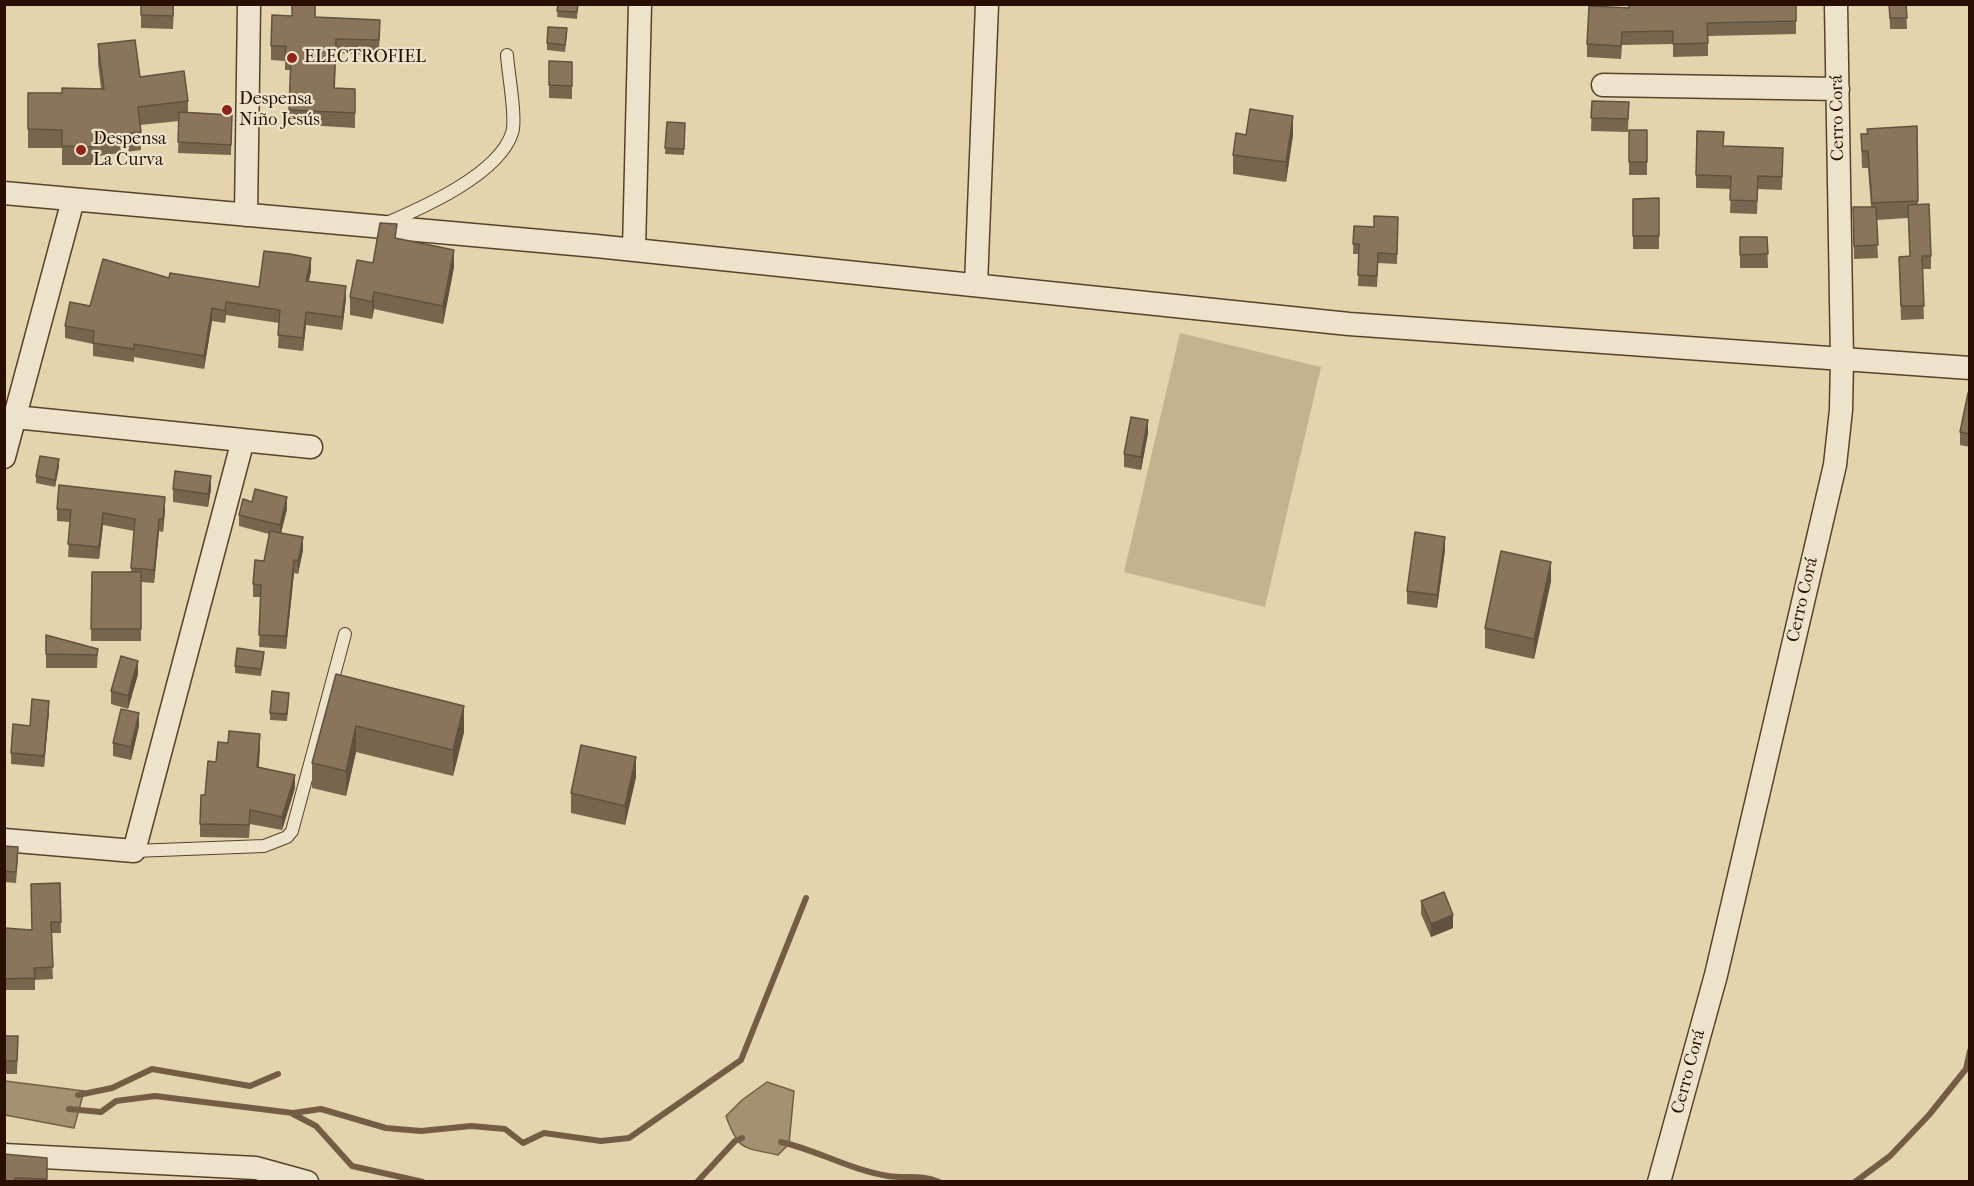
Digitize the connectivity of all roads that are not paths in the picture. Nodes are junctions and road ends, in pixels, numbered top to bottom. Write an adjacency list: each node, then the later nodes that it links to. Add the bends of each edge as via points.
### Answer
1 (249, 4): 10 (street)
2 (640, 4): 12 (street)
3 (987, 4): 13 (street)
4 (1836, 4): 7 (street, Cerro Corá)
5 (507, 55): 11 (lane, via 512,132 500,154 446,196)
6 (1602, 85): 7 (street)
7 (1838, 89): 14 (street, Cerro Corá)
8 (4, 194): 9 (street)
9 (73, 200): 10 (street); 16 (street)
10 (246, 215): 11 (street)
11 (377, 227): 12 (street)
12 (634, 250): 13 (street)
13 (975, 285): 14 (street, via 1349,324)
14 (1842, 359): 15 (street); 25 (street, Cerro Corá, via 1835,465 1716,975)
15 (1970, 368)
16 (15, 417): 17 (street); 19 (street)
17 (243, 440): 18 (street); 22 (street)
18 (311, 447)
19 (4, 457)
20 (345, 634): 22 (lane, via 292,831 287,837 264,846)
21 (4, 840): 22 (street)
22 (134, 851)
23 (4, 1155): 24 (street, via 256,1168)
24 (307, 1182)
25 (1659, 1182)

